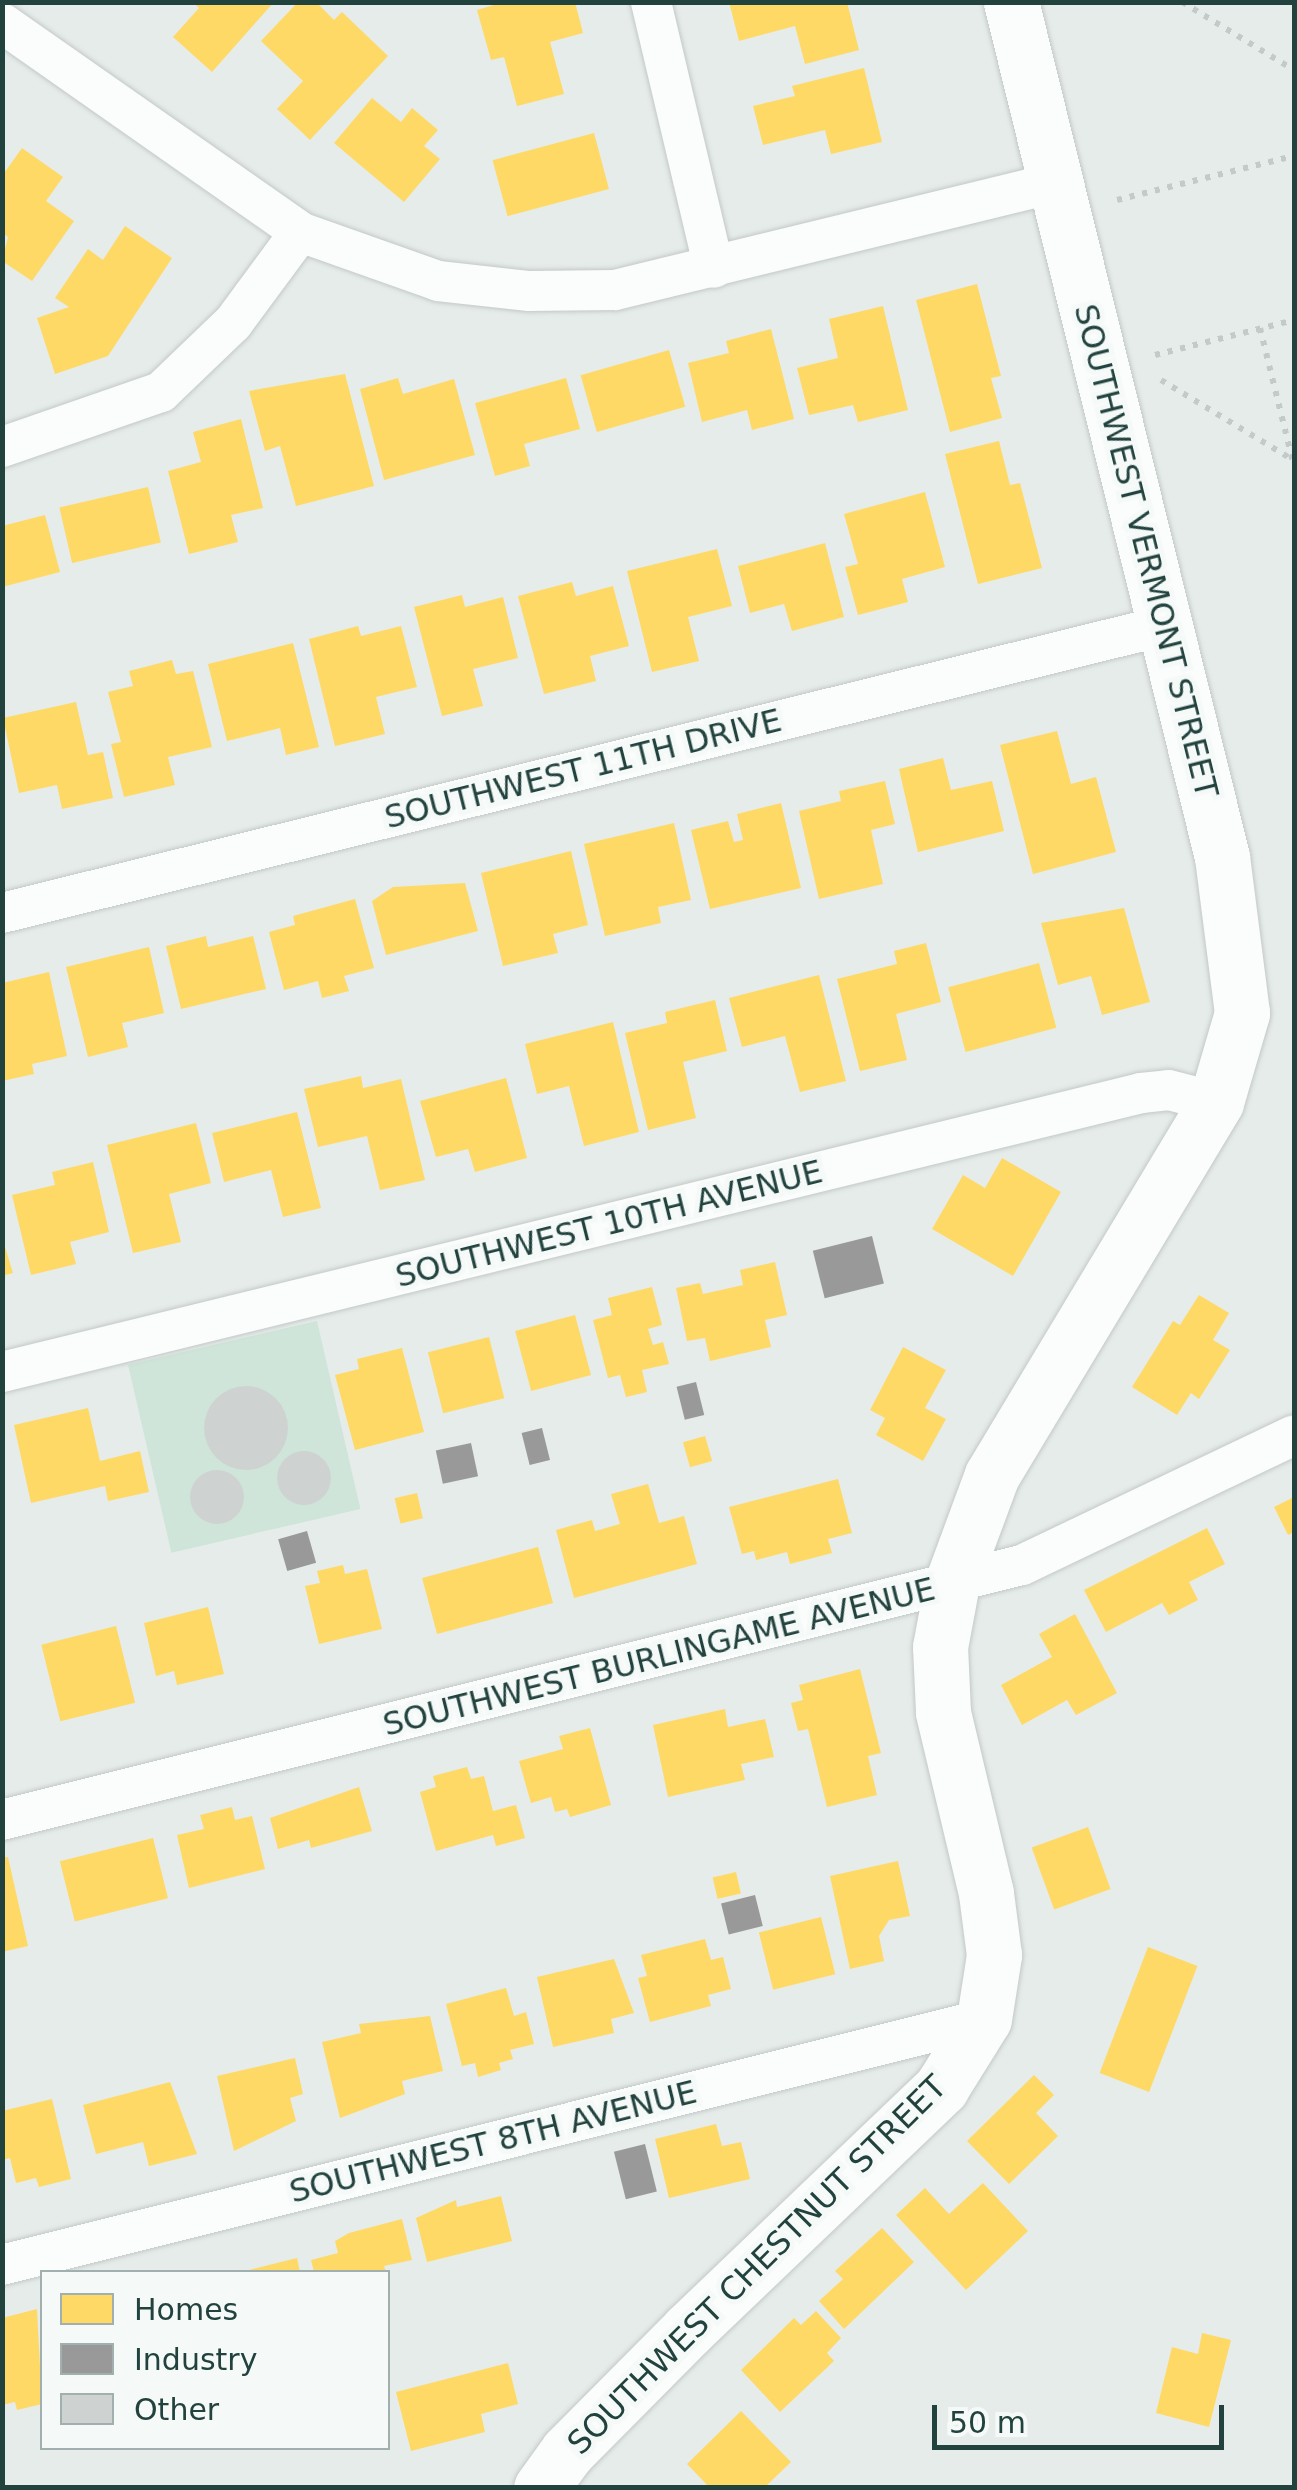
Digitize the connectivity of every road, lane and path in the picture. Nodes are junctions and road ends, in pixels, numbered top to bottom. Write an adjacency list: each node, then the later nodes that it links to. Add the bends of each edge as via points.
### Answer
1 (651, 2): 10 (street)
2 (1010, 2): 7 (street, SOUTHWEST VERMONT STREET)
3 (1182, 2): 5 (path)
4 (2, 23): 9 (street)
5 (1294, 70)
6 (1294, 156): 8 (path)
7 (1055, 183): 10 (street); 17 (street, SOUTHWEST VERMONT STREET)
8 (1117, 200)
9 (300, 232): 10 (street, via 438,281 529,291 615,290); 15 (street, via 232,324 162,392)
10 (714, 268)
11 (1294, 320): 12 (path)
12 (1260, 328): 13 (path); 16 (path)
13 (1155, 355)
14 (1161, 380): 16 (path)
15 (2, 447)
16 (1294, 463)
17 (1163, 626): 18 (street, SOUTHWEST 11TH DRIVE); 19 (street, SOUTHWEST VERMONT STREET, via 1239,950 1242,1012)
18 (2, 913)
19 (1216, 1102): 20 (street, SOUTHWEST 10TH AVENUE, via 1169,1090 1141,1093); 22 (street, SOUTHWEST CHESTNUT STREET, via 992,1474)
20 (2, 1372)
21 (1294, 1435): 22 (street, SOUTHWEST BURLINGAME AVENUE, via 1037,1560)
22 (952, 1583): 23 (street, SOUTHWEST BURLINGAME AVENUE); 24 (street, SOUTHWEST CHESTNUT STREET, via 940,1647 943,1712 986,1892 994,1955)
23 (5, 1808)
24 (984, 2019): 25 (street, SOUTHWEST 8TH AVENUE); 26 (street, SOUTHWEST CHESTNUT STREET, via 941,2088 676,2342 567,2452)
25 (2, 2265)
26 (541, 2488)

